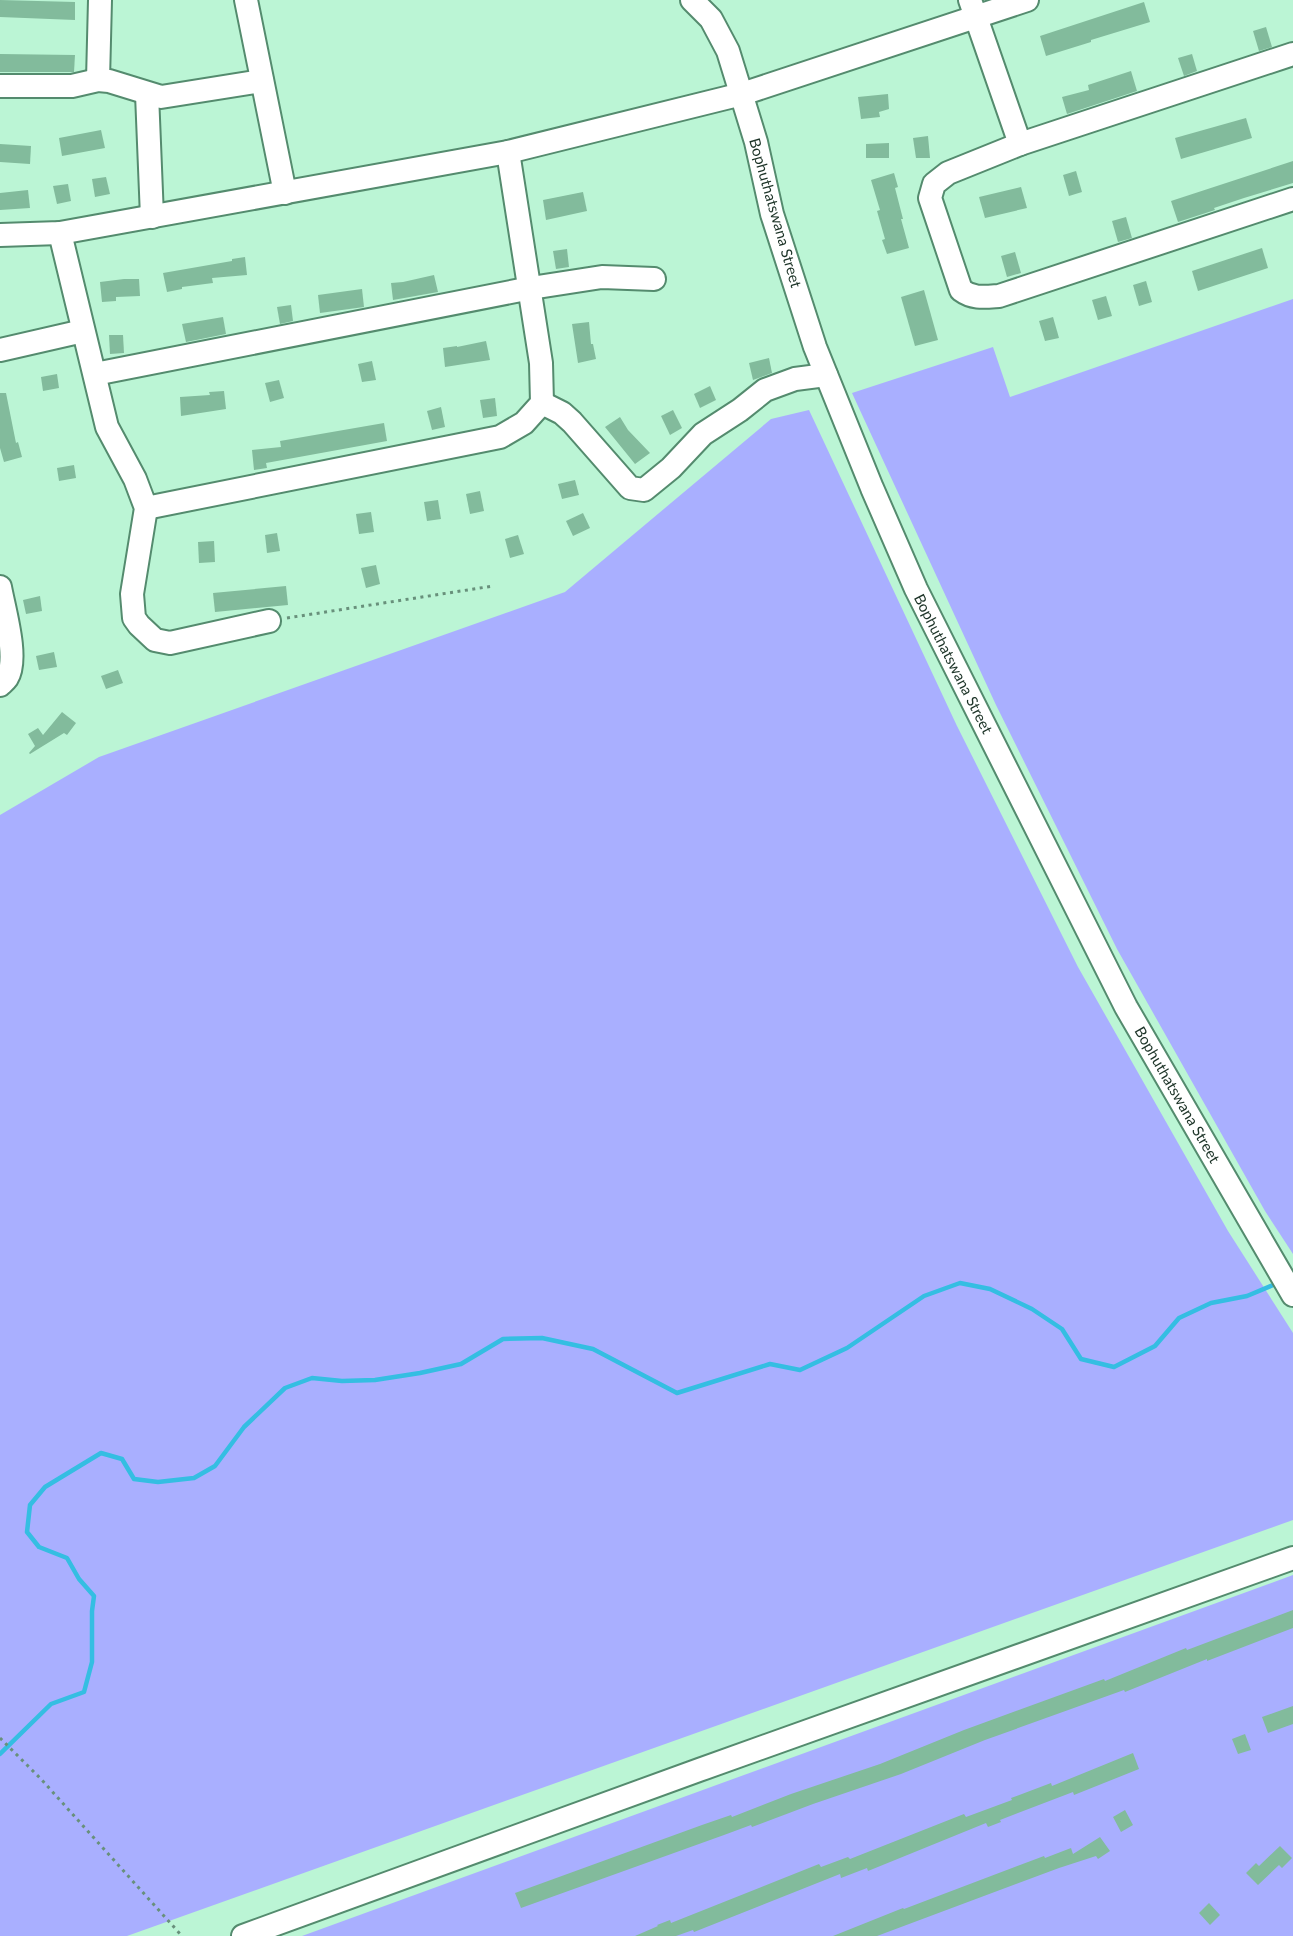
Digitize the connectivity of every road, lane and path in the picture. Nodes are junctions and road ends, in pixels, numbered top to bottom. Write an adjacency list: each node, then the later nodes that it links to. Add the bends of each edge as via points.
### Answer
1 (100, 0): 8 (street)
2 (246, 0): 9 (street)
3 (692, 0): 6 (street, Bophuthatswana Street)
4 (1027, 0): 5 (street)
5 (972, 9): 12 (street); 13 (street)
6 (713, 10): 12 (street, Bophuthatswana Street)
7 (1293, 54): 13 (street)
8 (98, 80): 10 (street, via 72,86); 11 (street)
9 (262, 81): 11 (street, via 161,97); 15 (street)
10 (0, 86)
11 (147, 94): 17 (street)
12 (742, 94): 14 (street); 25 (street, Bophuthatswana Street, via 772,214)
13 (1020, 144): 16 (street, via 948,173 931,188 930,198 959,284 969,296 999,296)
14 (508, 152): 15 (street); 21 (street)
15 (285, 193): 17 (street)
16 (1293, 199)
17 (152, 217): 18 (street)
18 (60, 233): 19 (street); 22 (street)
19 (0, 235)
20 (654, 279): 21 (street, via 602,277)
21 (531, 288): 24 (street); 26 (street)
22 (83, 332): 23 (street); 24 (street)
23 (0, 350)
24 (95, 374): 27 (street, via 107,427)
25 (826, 375): 26 (street, via 795,379 765,390 703,434 644,490 630,488 572,422); 32 (street, Bophuthatswana Street, via 916,589 1126,1007)
26 (542, 403): 27 (street, via 524,423 500,437)
27 (146, 508): 30 (street, via 132,594 134,618 155,640 170,643)
28 (493, 586): 30 (path)
29 (0, 587): 31 (street, via 12,663)
30 (269, 621)
31 (0, 685)
32 (1293, 1295)
33 (1293, 1558): 36 (street)
34 (0, 1738): 35 (path)
35 (182, 1936)
36 (243, 1936)

